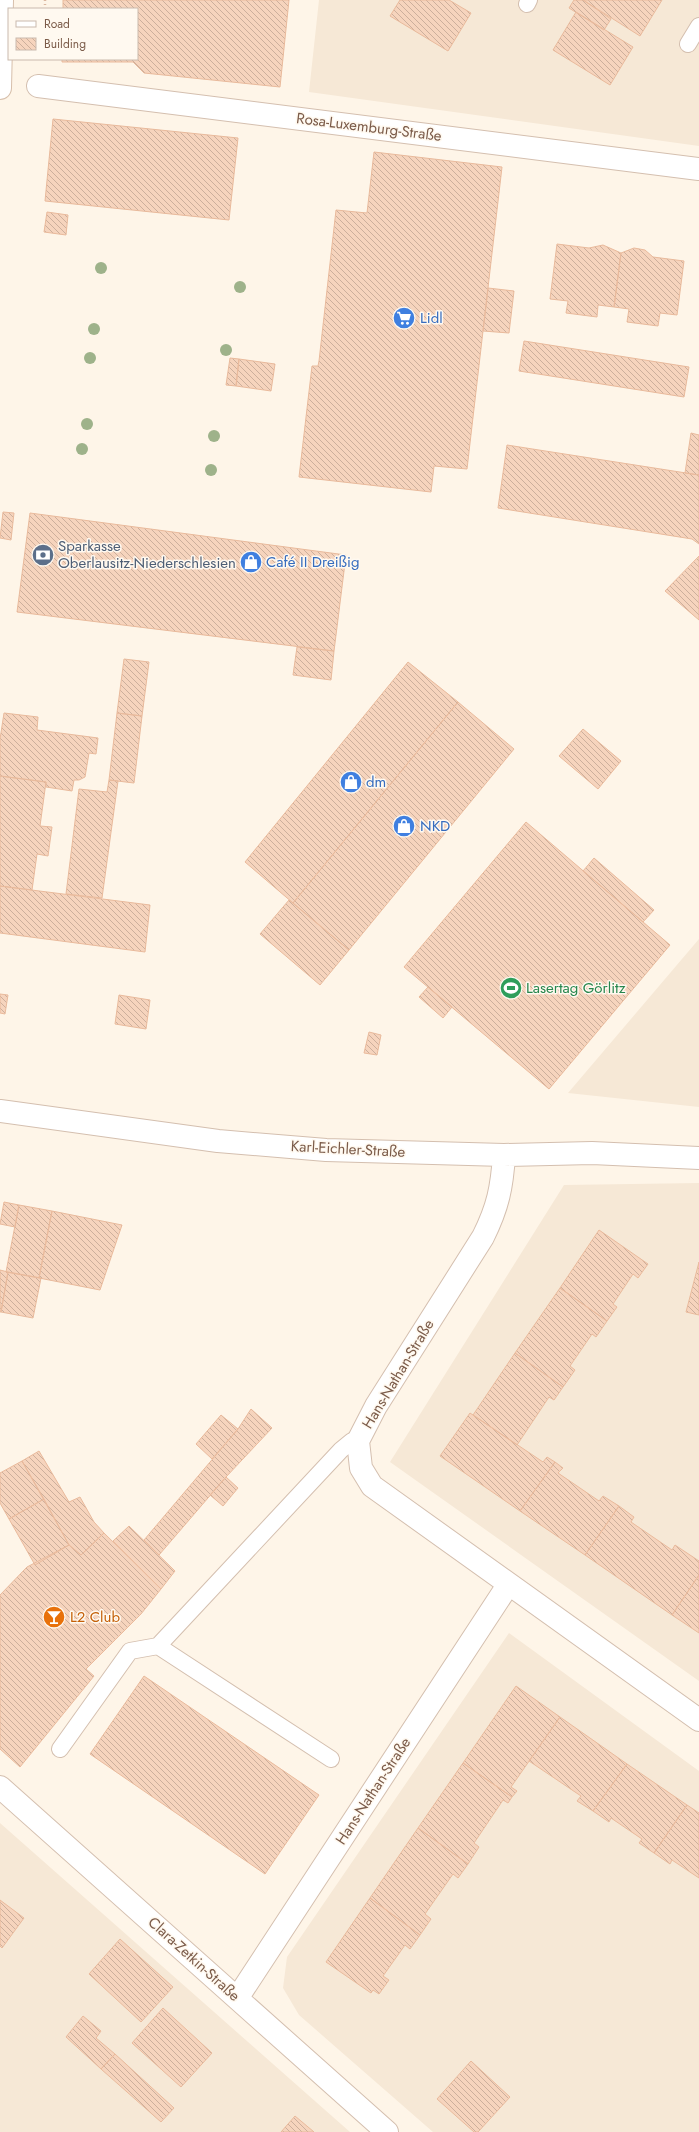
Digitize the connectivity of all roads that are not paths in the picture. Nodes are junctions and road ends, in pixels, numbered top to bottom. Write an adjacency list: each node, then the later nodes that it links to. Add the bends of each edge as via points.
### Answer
1 (2, 0): 5 (street)
2 (699, 26): 3 (lane)
3 (688, 44)
4 (38, 86): 6 (street, Rosa-Luxemburg-Straße)
5 (0, 88)
6 (699, 169)
7 (0, 1111): 8 (street, Karl-Eichler-Straße, via 218,1141 326,1150)
8 (504, 1155): 9 (street, Karl-Eichler-Straße, via 592,1153); 10 (street, Hans-Nathan-Straße, via 501,1190 483,1237 376,1406)
9 (699, 1158)
10 (358, 1441): 11 (street, Hans-Nathan-Straße, via 361,1468 372,1486); 12 (lane, via 352,1441 341,1450)
11 (508, 1585): 13 (street, Hans-Nathan-Straße); 17 (street, Hans-Nathan-Straße)
12 (158, 1646): 14 (lane, via 130,1651); 15 (lane)
13 (699, 1720)
14 (60, 1749)
15 (331, 1759)
16 (0, 1787): 17 (street, Clara-Zetkin-Straße)
17 (238, 1998): 18 (street, Clara-Zetkin-Straße)
18 (387, 2132)

